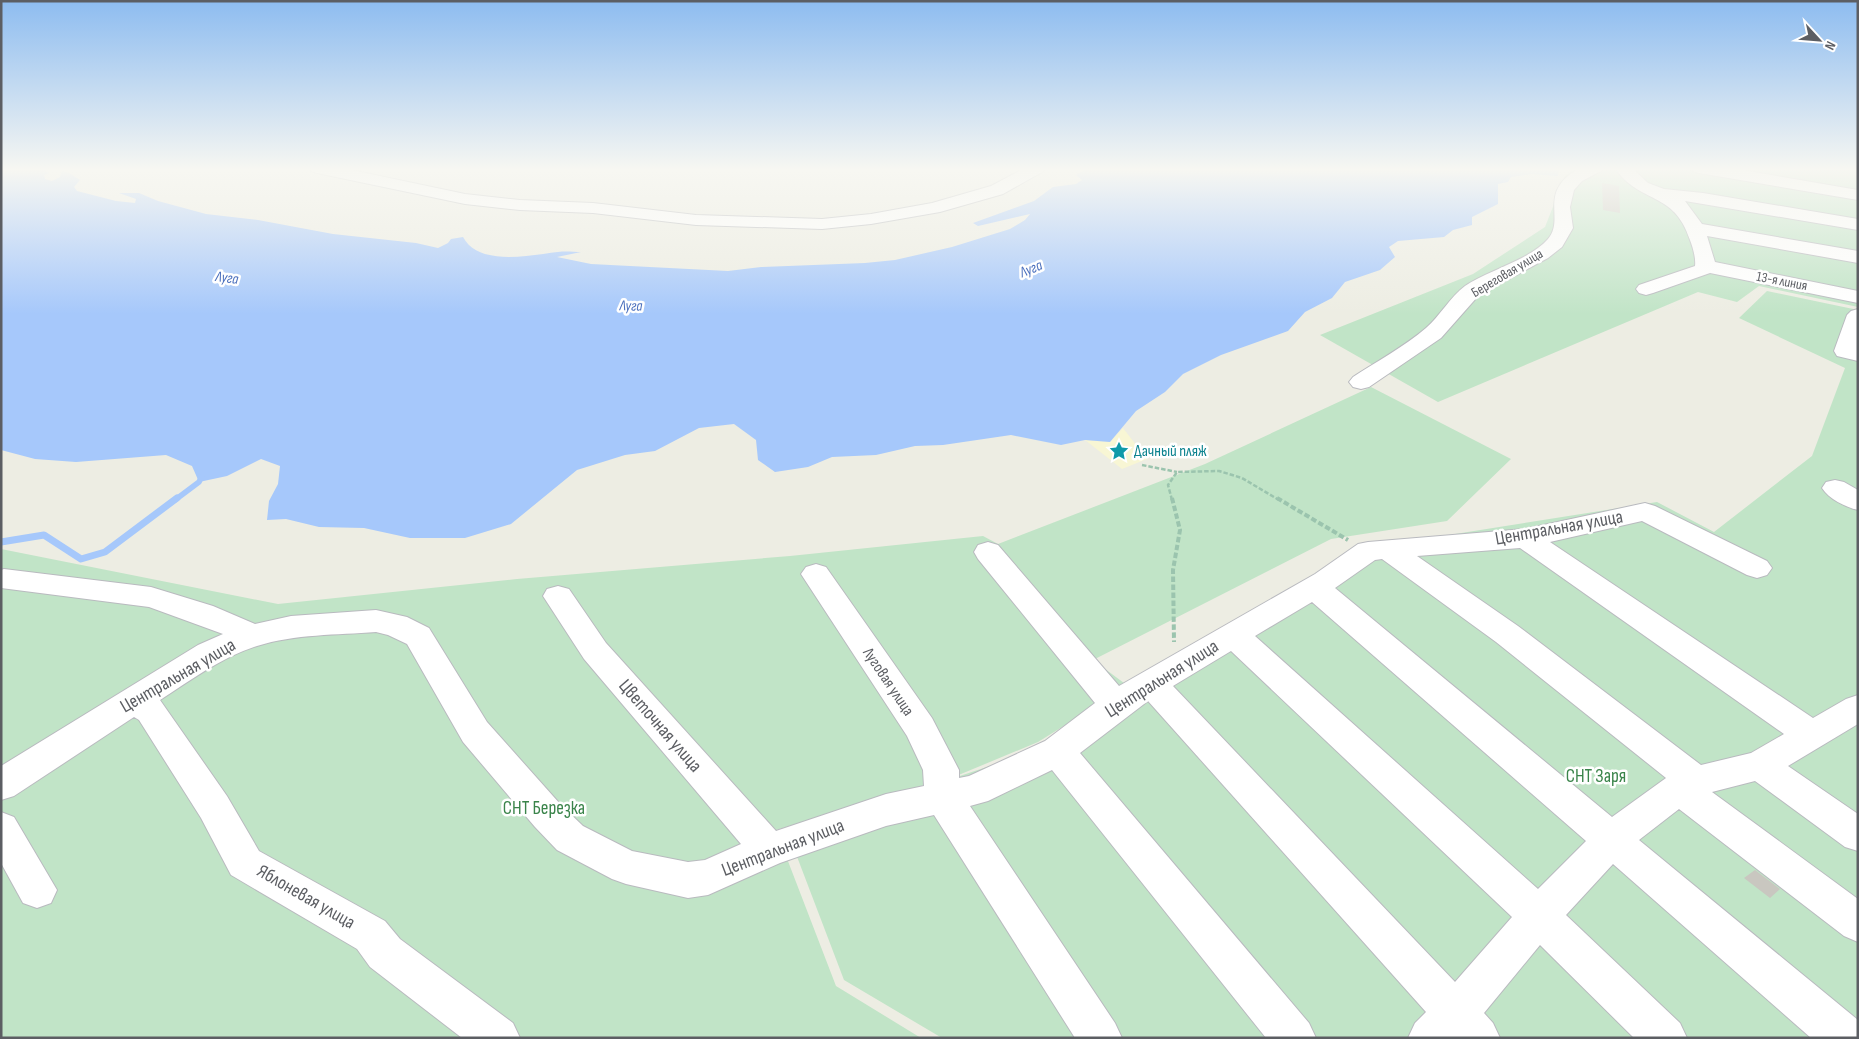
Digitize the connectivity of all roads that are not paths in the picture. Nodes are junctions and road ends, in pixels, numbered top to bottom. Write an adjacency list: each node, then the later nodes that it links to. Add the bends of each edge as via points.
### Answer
1 (666, 216): 2 (street, via 822,224)
2 (885, 216)
3 (1561, 216): 14 (street, Береговая улица, via 1564,228 1555,243 1541,254 1472,291 1433,333)
4 (1689, 216): 7 (street)
5 (1809, 216): 6 (street)
6 (1858, 225)
7 (1696, 228): 8 (street); 9 (street, via 1702,240)
8 (1858, 257)
9 (1706, 266): 10 (street); 11 (street, 13-я линия)
10 (1646, 289)
11 (1858, 296)
12 (1858, 316): 13 (street)
13 (1852, 352)
14 (1361, 382)
15 (1835, 488): 16 (street)
16 (1858, 502)
17 (1525, 538): 18 (street, Центральная улица); 20 (street, Центральная улица, via 1645,512); 31 (street)
18 (1378, 550): 23 (street, Центральная улица); 35 (street, via 1507,634)
19 (988, 552): 29 (street)
20 (1757, 568)
21 (816, 574): 36 (street, Луговая улица, via 920,728 941,770)
22 (4, 579): 26 (street, via 151,597 202,614)
23 (1314, 587): 25 (street, Центральная улица); 39 (street)
24 (558, 596): 40 (street, Цветочная улица, via 596,651)
25 (1234, 635): 27 (street, Центральная улица); 42 (street)
26 (250, 636): 28 (street, Центральная улица, via 209,653); 40 (street, Центральная улица, via 291,627 376,621 396,625 418,636 475,732 548,816 570,838 626,867 688,880 708,877)
27 (1163, 676): 29 (street, Центральная улица); 44 (street)
28 (132, 701): 34 (street, Центральная улица); 45 (street, Яблоневая улица, via 151,711 246,862 371,935 385,953)
29 (1116, 705): 32 (street, Центральная улица)
30 (1858, 708): 31 (street)
31 (1812, 735): 33 (street)
32 (1057, 752): 36 (street, Центральная улица, via 975,790); 47 (street)
33 (1760, 765): 35 (street); 38 (street)
34 (1, 785)
35 (1688, 785): 39 (street); 43 (street)
36 (943, 797): 40 (street, Центральная улица, via 886,810); 46 (street)
37 (1, 828): 41 (street)
38 (1858, 835)
39 (1612, 839): 42 (street); 49 (street)
40 (769, 850)
41 (37, 890)
42 (1539, 916): 44 (street); 48 (street)
43 (1858, 923)
44 (1455, 1029)
45 (498, 1038)
46 (1100, 1038)
47 (1294, 1038)
48 (1665, 1038)
49 (1844, 1038)

